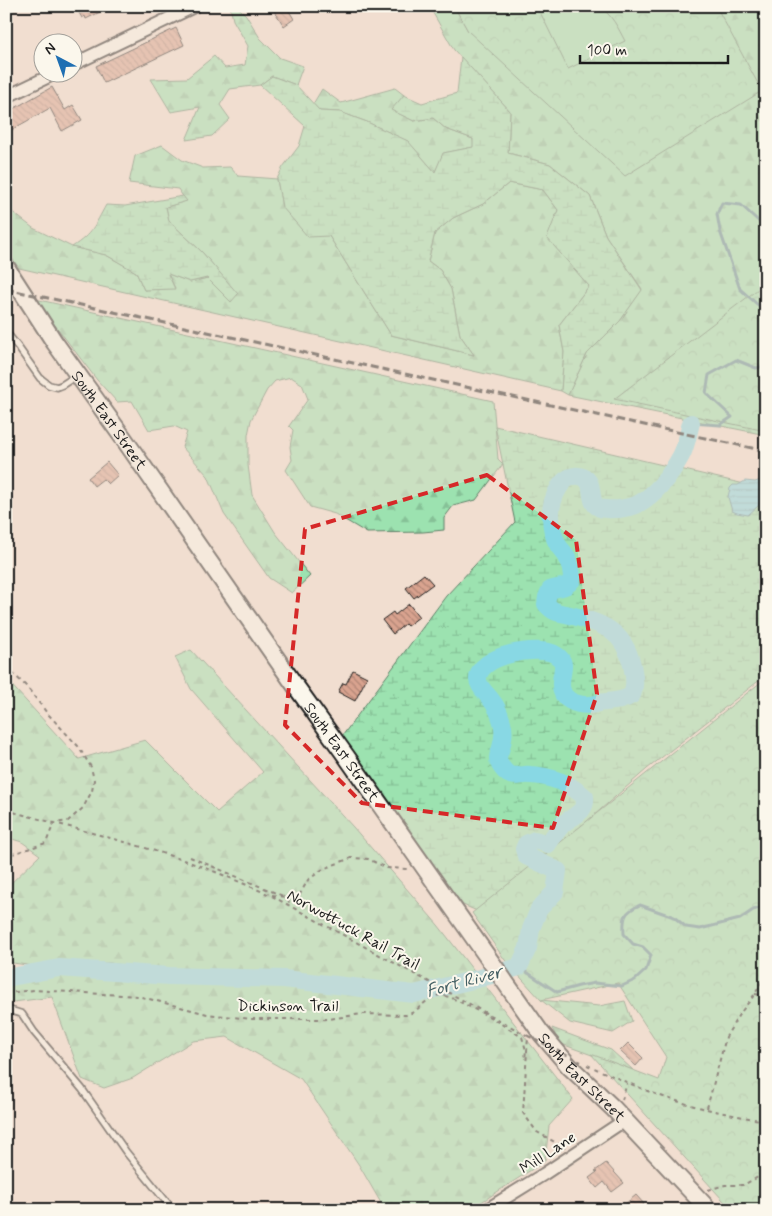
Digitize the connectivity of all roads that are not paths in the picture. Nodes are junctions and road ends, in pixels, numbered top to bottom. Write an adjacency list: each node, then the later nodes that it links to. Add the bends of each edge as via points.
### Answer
1 (195, 6): 2 (street)
2 (82, 60)
3 (37, 82): 4 (street)
4 (6, 97)
5 (6, 267): 7 (main road, South East Street)
6 (6, 332): 7 (lane, via 40,378 49,385 57,387)
7 (78, 374): 9 (main road, South East Street, via 542,1034)
8 (6, 1010): 10 (lane, via 22,1014)
9 (620, 1116): 11 (street, Mill Lane, via 574,1153); 12 (main road, South East Street)
10 (173, 1210)
11 (486, 1210)
12 (709, 1210)

